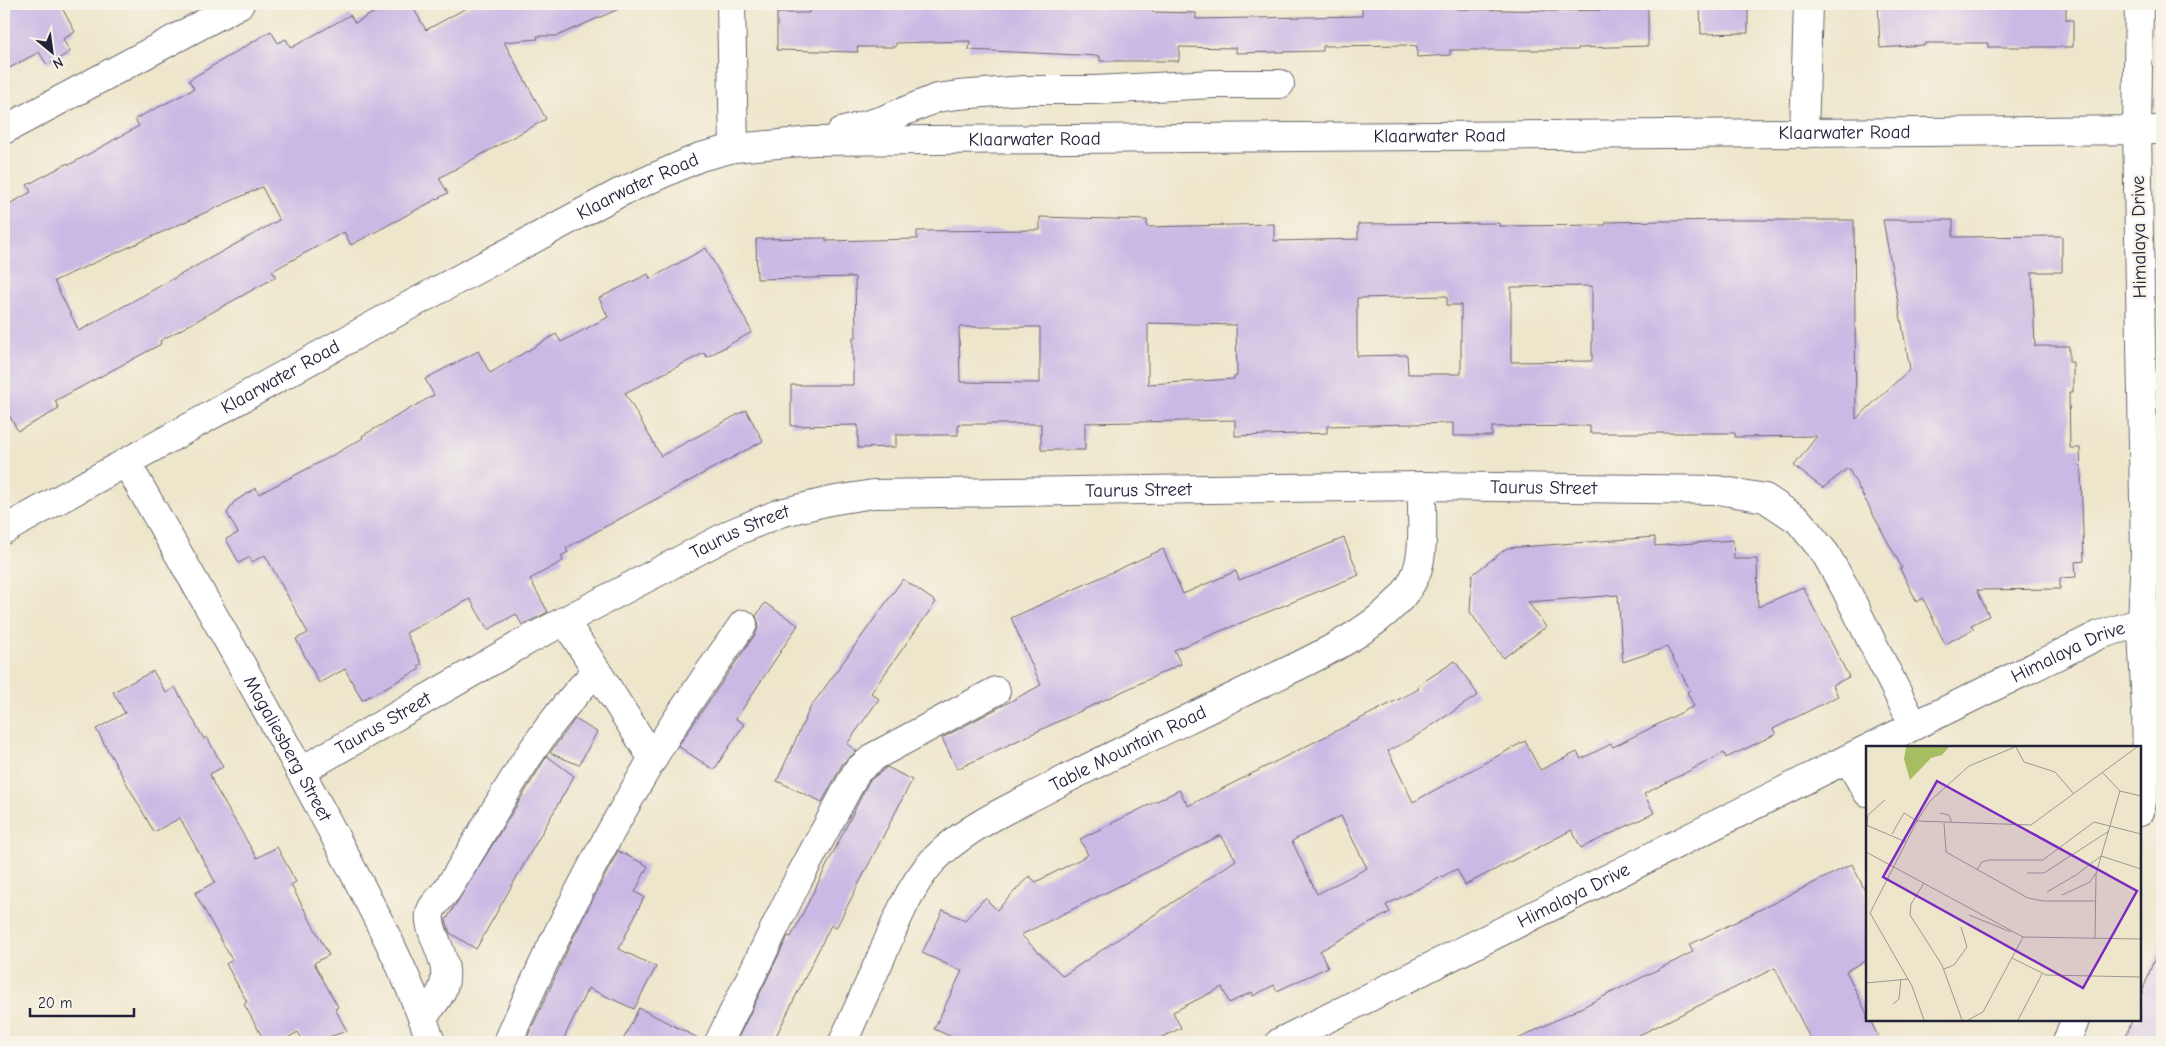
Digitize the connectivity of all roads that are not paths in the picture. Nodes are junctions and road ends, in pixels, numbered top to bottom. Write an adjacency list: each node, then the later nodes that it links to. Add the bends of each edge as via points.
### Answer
1 (240, 4): 6 (street)
2 (731, 4): 10 (street)
3 (1808, 4): 8 (street)
4 (2139, 4): 7 (street, Himalaya Drive)
5 (1280, 84): 9 (street, via 1024,90 958,95 937,98 883,120)
6 (4, 130)
7 (2150, 130): 8 (street, Klaarwater Road); 11 (street, Himalaya Drive)
8 (1804, 134): 9 (street, Klaarwater Road)
9 (812, 141): 10 (street, Klaarwater Road)
10 (734, 148): 12 (street, Klaarwater Road, via 700,157 619,193)
11 (2152, 391): 16 (street, Himalaya Drive, via 2145,552)
12 (126, 462): 14 (street, Klaarwater Road); 24 (street, Magaliesberg Street)
13 (1422, 486): 15 (street, Taurus Street, via 873,494 780,513 732,533); 20 (street, Taurus Street, via 1718,490 1765,498 1798,520 1825,553 1846,588); 32 (street, Table Mountain Road, via 1420,555 1415,577 1395,604 1364,629 1313,659 1011,808 965,834 940,853 920,876 896,922)
14 (4, 530)
15 (565, 621): 18 (street); 24 (street, Taurus Street)
16 (2152, 622): 20 (street, Himalaya Drive, via 2099,635); 26 (street)
17 (743, 624): 23 (street)
18 (597, 671): 23 (street); 27 (street, via 573,694 544,733 447,890 431,910 431,930 444,957 445,973 443,988)
19 (996, 691): 31 (street, via 875,756 857,771 798,880)
20 (1914, 726): 21 (street, Himalaya Drive)
21 (1874, 746)
22 (1862, 752): 25 (street); 33 (street, Himalaya Drive)
23 (652, 759): 30 (street, via 574,901)
24 (301, 770): 27 (street, Magaliesberg Street, via 395,953)
25 (1866, 784)
26 (2141, 808)
27 (423, 1016): 29 (street, Magaliesberg Street)
28 (2075, 1021): 34 (street)
29 (431, 1042)
30 (508, 1042)
31 (719, 1042)
32 (843, 1042)
33 (1280, 1042)
34 (2067, 1042)

